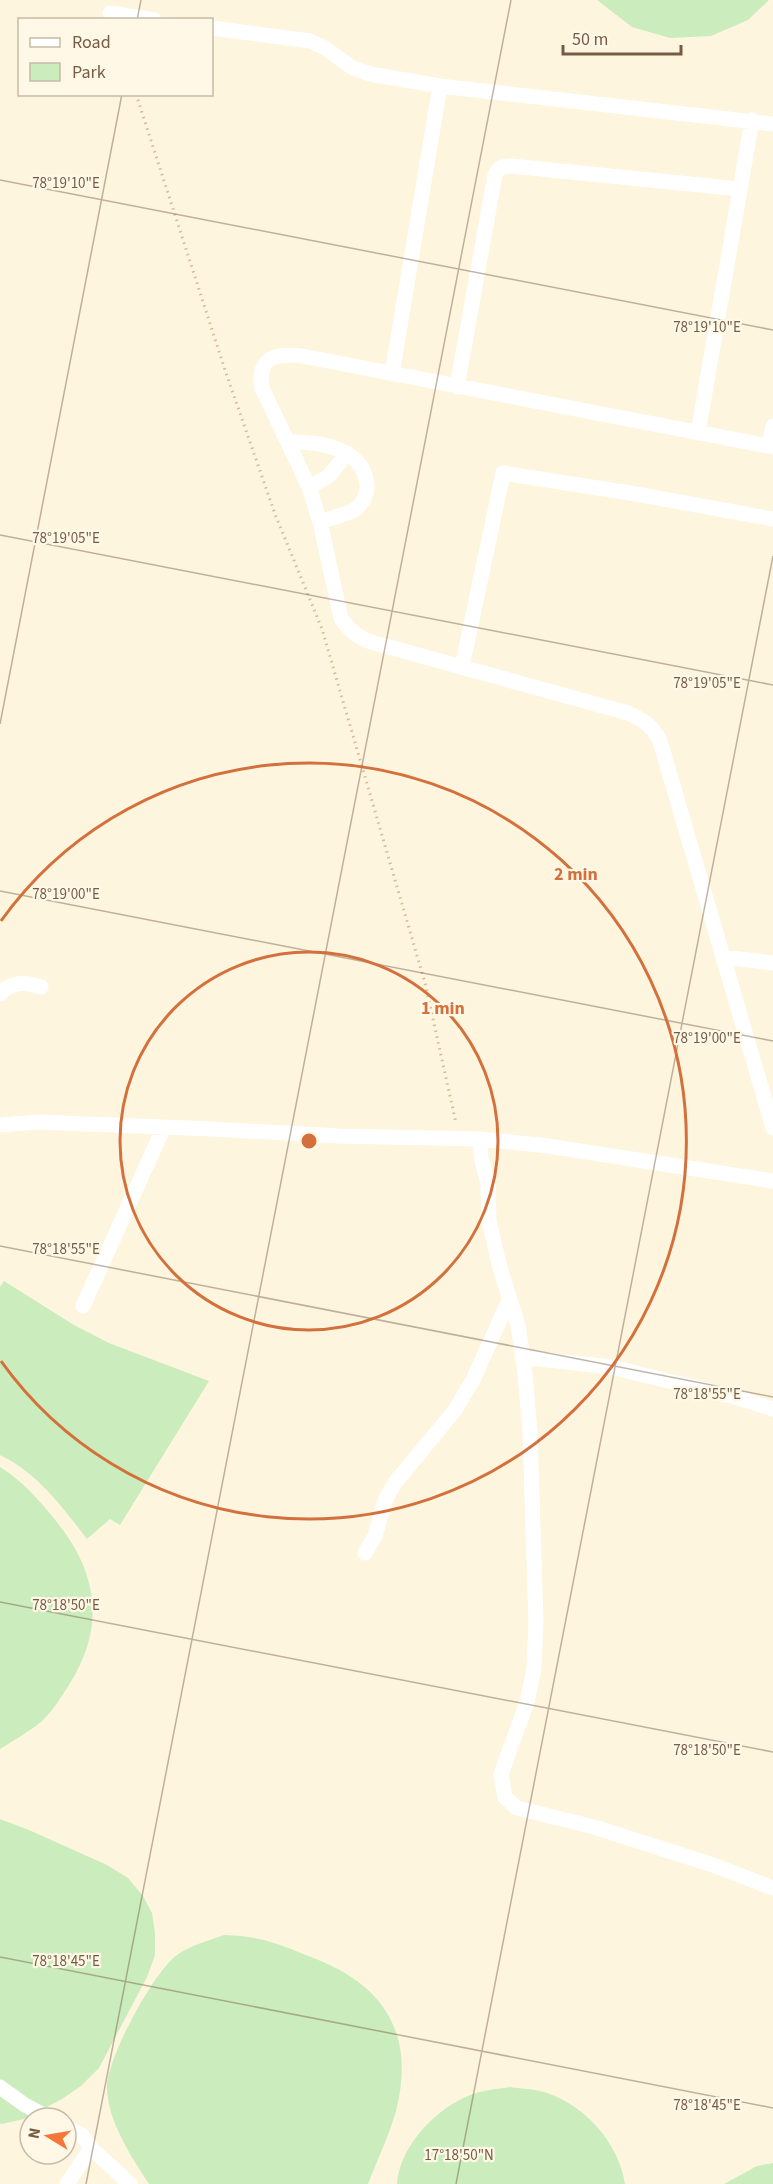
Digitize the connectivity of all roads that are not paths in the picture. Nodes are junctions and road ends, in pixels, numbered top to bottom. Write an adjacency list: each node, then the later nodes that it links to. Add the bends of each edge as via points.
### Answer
1 (110, 13): 2 (street)
2 (141, 18)
3 (213, 28): 4 (street, via 310,41 370,74)
4 (440, 86): 5 (street); 8 (street)
5 (752, 120): 6 (street); 7 (street)
6 (773, 123)
7 (740, 189): 9 (street, via 511,166 498,169); 11 (street)
8 (392, 374): 9 (street); 12 (street, via 302,356 283,354 271,358 263,366 262,388)
9 (458, 387): 11 (street)
10 (773, 426): 13 (street)
11 (698, 433): 13 (street)
12 (288, 442): 14 (street, via 306,442); 15 (street)
13 (771, 447)
14 (346, 453): 15 (street, via 329,476); 17 (street, via 363,468 367,491 357,508)
15 (309, 487): 17 (street)
16 (773, 519): 18 (street, via 503,473)
17 (320, 522): 18 (street, via 341,618 348,629 371,642)
18 (462, 667): 19 (street, via 628,713 654,729)
19 (723, 957): 20 (street); 25 (street)
20 (773, 963)
21 (41, 987): 22 (street, via 17,983)
22 (0, 994)
23 (0, 1125): 24 (street, via 37,1122)
24 (164, 1127): 26 (street); 29 (street)
25 (773, 1128)
26 (480, 1140): 27 (street, via 548,1146); 28 (street, via 488,1184 489,1221)
27 (773, 1181)
28 (509, 1300): 30 (street, via 518,1325); 32 (street, via 460,1403 394,1484)
29 (83, 1306)
30 (522, 1357): 31 (street, via 611,1367); 33 (street, via 530,1432 536,1622 534,1669 501,1774 505,1797 517,1808 594,1827)
31 (773, 1409)
32 (365, 1553)
33 (773, 1888)
34 (0, 2087): 35 (street)
35 (25, 2106)
36 (78, 2133): 37 (street)
37 (91, 2148): 38 (street); 39 (street)
38 (67, 2184)
39 (130, 2184)

